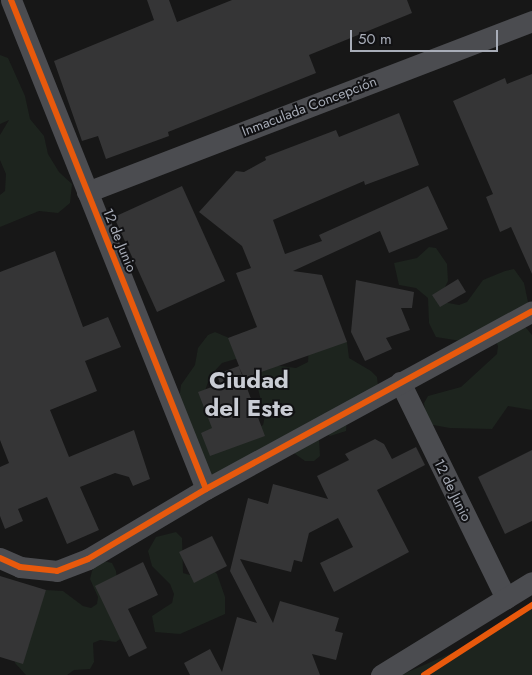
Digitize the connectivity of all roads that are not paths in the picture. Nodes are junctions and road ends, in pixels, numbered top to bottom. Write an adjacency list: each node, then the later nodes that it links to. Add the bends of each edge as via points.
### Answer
1 (11, 0): 3 (street, 12 de Junio)
2 (532, 21): 3 (street, Inmaculada Concepción)
3 (87, 192): 6 (street, 12 de Junio)
4 (532, 311): 5 (street)
5 (400, 382): 6 (street); 9 (street, 12 de Junio)
6 (206, 489): 7 (street, via 88,559 56,571 20,567)
7 (0, 558)
8 (532, 582): 9 (street)
9 (506, 598): 10 (street)
10 (381, 675)

